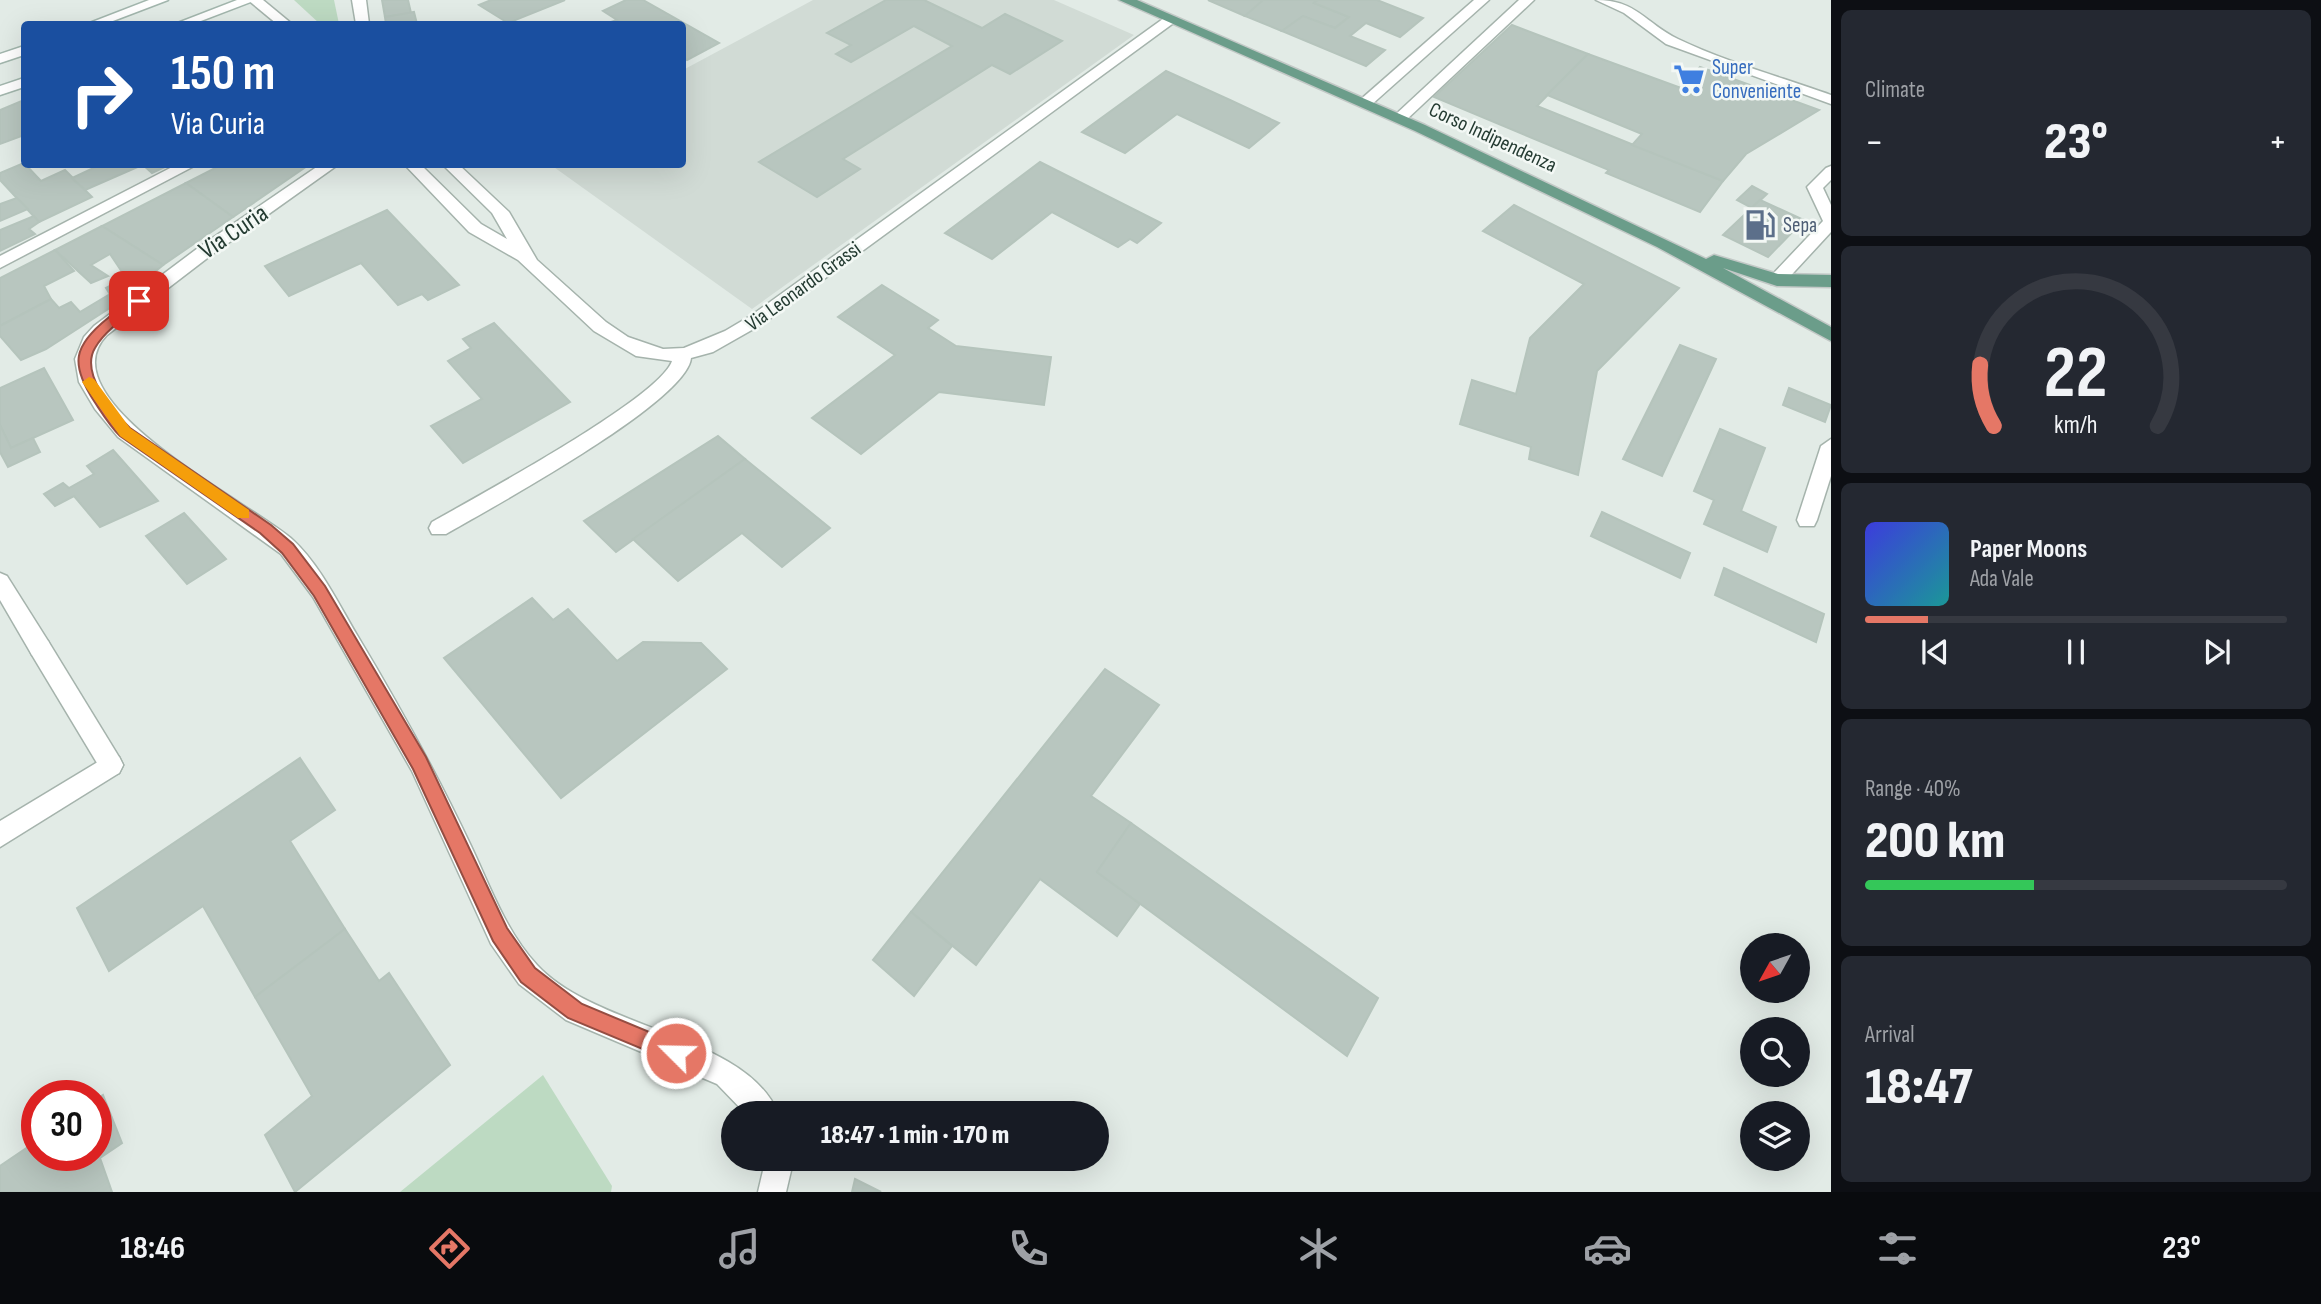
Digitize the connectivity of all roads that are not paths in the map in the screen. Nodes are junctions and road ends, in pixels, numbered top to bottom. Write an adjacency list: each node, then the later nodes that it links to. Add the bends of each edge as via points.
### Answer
1 (161, 0): 10 (street)
2 (249, 0): 11 (street)
3 (255, 0): 12 (street)
4 (359, 0): 13 (street)
5 (1126, 0): 9 (main road, Corso Indipendenza)
6 (1482, 0): 19 (street)
7 (1527, 0): 20 (street)
8 (1603, 0): 18 (street, via 1629,9 1671,41)
9 (1172, 19): 19 (main road, Corso Indipendenza); 32 (street, Via Leonardo Grassi, via 758,319 733,336)
10 (102, 21)
11 (190, 21)
12 (281, 21)
13 (362, 21)
14 (21, 51): 15 (street)
15 (0, 59)
16 (21, 83): 17 (street)
17 (0, 91)
18 (1831, 100)
19 (1365, 103): 20 (main road, Corso Indipendenza)
20 (1400, 118): 26 (main road, Corso Indipendenza)
21 (183, 168): 28 (street)
22 (326, 168): 38 (street, Via Curia, via 178,269 99,332 87,348 87,379 125,432 265,529 288,548 312,580 420,763 500,934 528,975 575,1011 727,1074)
23 (415, 168): 27 (street, via 475,228)
24 (453, 168): 27 (street, Via Leonardo Grassi, via 504,216)
25 (1831, 171): 29 (street, via 1815,187 1831,222)
26 (1663, 243): 29 (main road); 31 (main road, Corso Indipendenza)
27 (523, 256): 32 (street, Via Leonardo Grassi, via 622,345 640,352)
28 (0, 263)
29 (1777, 280): 30 (main road)
30 (1831, 281)
31 (1831, 335)
32 (682, 356): 35 (street, via 669,381 612,424)
33 (1831, 446): 34 (street)
34 (1807, 520)
35 (439, 528)
36 (0, 582): 37 (street, via 111,765)
37 (0, 835)
38 (753, 1101)
39 (777, 1171): 40 (street)
40 (772, 1192)

